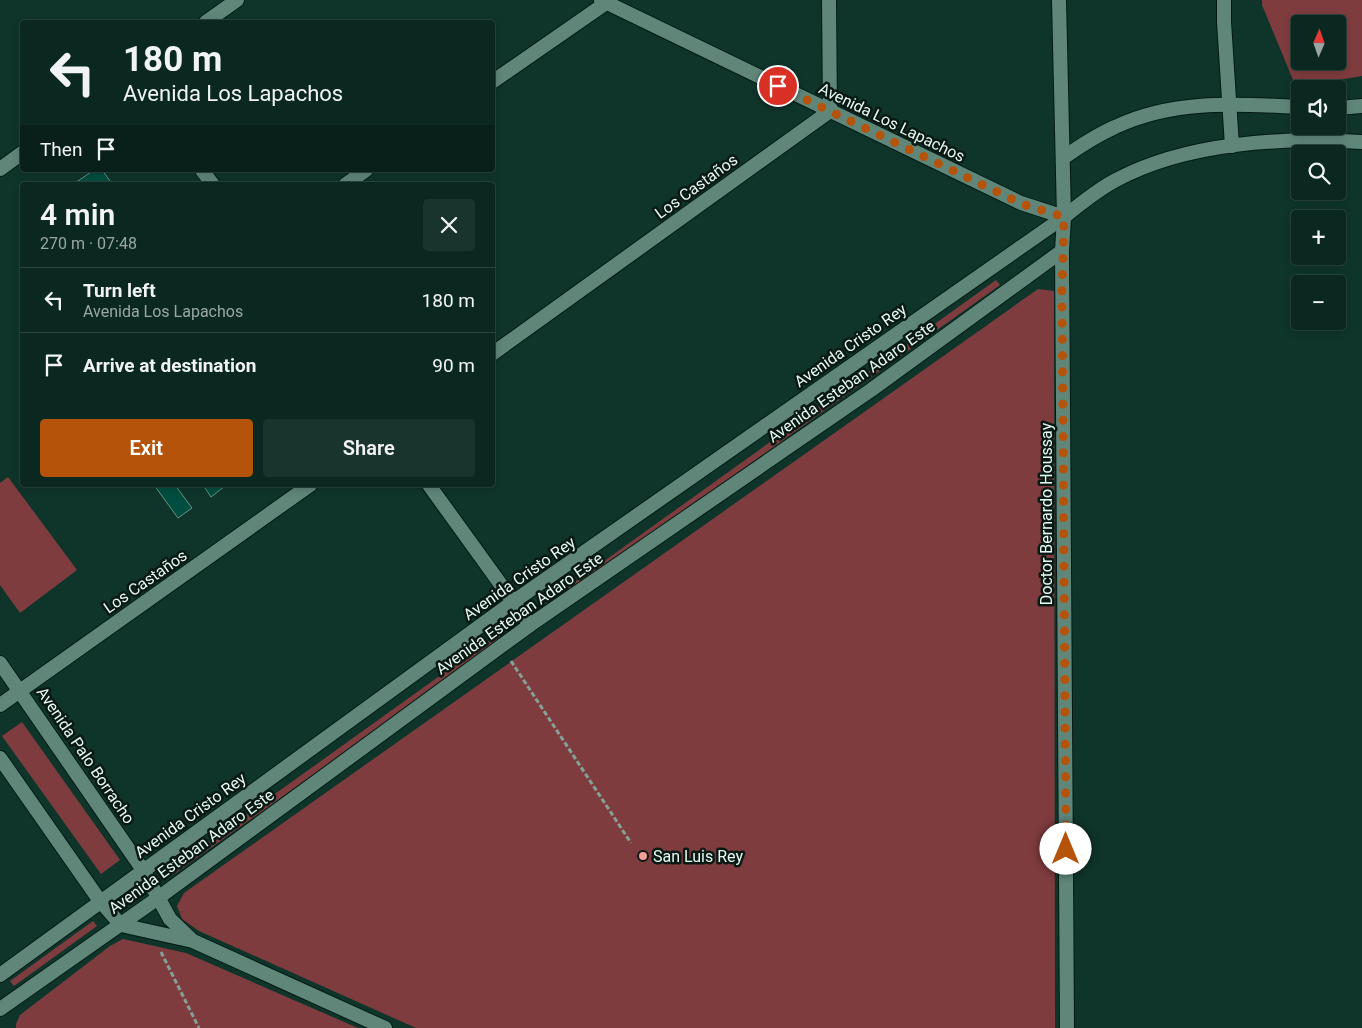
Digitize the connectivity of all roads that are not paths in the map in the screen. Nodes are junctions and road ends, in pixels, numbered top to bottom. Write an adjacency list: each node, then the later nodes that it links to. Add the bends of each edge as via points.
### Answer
1 (237, 0): 6 (street)
2 (829, 0): 12 (street)
3 (1059, 0): 16 (street, Doctor Bernardo Houssay)
4 (1224, 0): 8 (street)
5 (604, 1): 7 (street); 12 (street, Avenida Los Lapachos)
6 (209, 20)
7 (495, 80)
8 (1229, 104): 10 (street); 14 (street); 16 (street, via 1176,108 1146,115 1089,140)
9 (1362, 106): 11 (street)
10 (1291, 107)
11 (1346, 107)
12 (830, 111): 20 (street, Avenida Los Lapachos, via 1022,204); 22 (street, Los Castaños)
13 (1362, 142): 14 (street, Avenida Cristo Rey, via 1320,139)
14 (1232, 146): 20 (street, Avenida Cristo Rey, via 1176,156 1146,166 1116,180)
15 (20, 154): 17 (street)
16 (1063, 158): 20 (street, Doctor Bernardo Houssay)
17 (0, 169)
18 (363, 172): 19 (street)
19 (349, 182)
20 (1064, 217): 21 (street, Doctor Bernardo Houssay); 25 (street, Avenida Cristo Rey)
21 (1062, 251): 26 (street, Avenida Esteban Adaro Este, via 871,390); 39 (street, Doctor Bernardo Houssay)
22 (495, 352)
23 (307, 487): 28 (street, Los Castaños)
24 (430, 487): 25 (street)
25 (513, 602): 26 (street); 31 (street, Avenida Cristo Rey)
26 (530, 625): 32 (street, Avenida Esteban Adaro Este)
27 (0, 663): 28 (street, Avenida Palo Borracho)
28 (20, 691): 29 (street, Los Castaños); 31 (street, Avenida Palo Borracho)
29 (0, 705)
30 (0, 758): 33 (street)
31 (143, 870): 32 (street, Avenida Palo Borracho); 33 (street, Avenida Cristo Rey)
32 (158, 898): 34 (street, Avenida Esteban Adaro Este); 35 (street, Avenida Palo Borracho, via 170,919)
33 (100, 901): 34 (street); 36 (street, Avenida Cristo Rey)
34 (121, 925): 35 (street, Avenida Palo Borracho); 37 (street, Avenida Esteban Adaro Este)
35 (193, 941): 38 (street, Avenida Palo Borracho)
36 (0, 974)
37 (0, 1009)
38 (385, 1028)
39 (1067, 1028)

